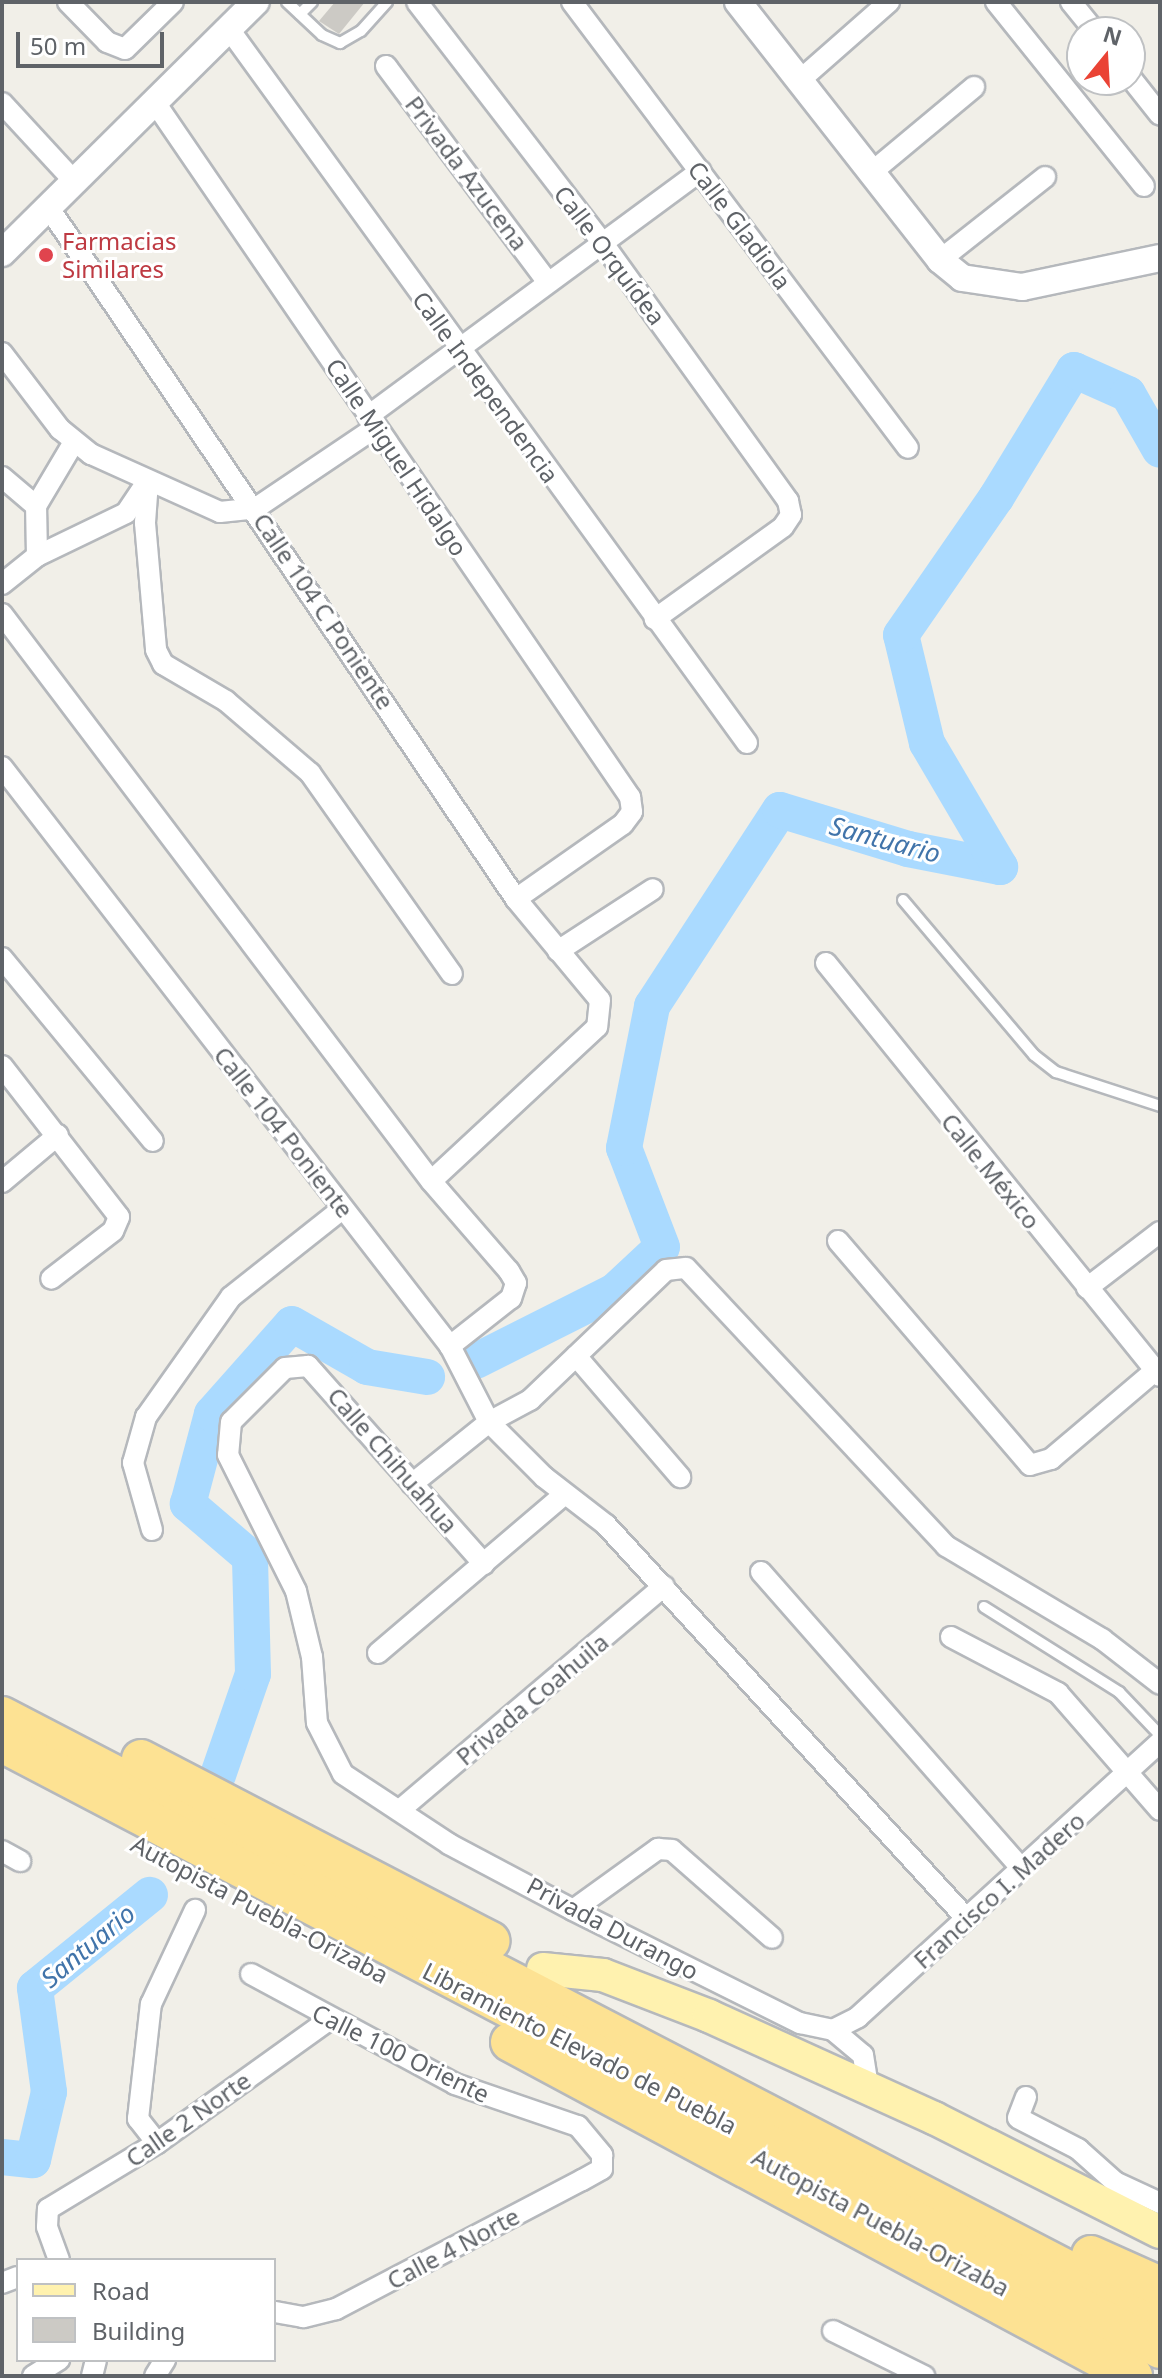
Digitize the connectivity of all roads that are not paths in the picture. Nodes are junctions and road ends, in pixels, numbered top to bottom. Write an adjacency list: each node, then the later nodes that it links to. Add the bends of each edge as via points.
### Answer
1 (68, 2): 2 (street, via 107,42 125,49)
2 (173, 2)
3 (256, 2): 13 (street)
4 (287, 2): 12 (lane)
5 (312, 2): 12 (lane)
6 (387, 2): 12 (lane, via 361,31 340,43)
7 (417, 2): 27 (street, Calle Orquídea)
8 (572, 2): 21 (street, Calle Gladiola)
9 (738, 2): 15 (street)
10 (889, 2): 15 (street)
11 (996, 2): 25 (street)
12 (300, 14)
13 (229, 29): 19 (street); 32 (street, Calle Independencia)
14 (386, 66): 31 (street, Privada Azucena)
15 (799, 81): 22 (street)
16 (974, 87): 22 (street)
17 (1145, 96): 20 (street)
18 (2, 103): 24 (street)
19 (156, 104): 24 (street); 34 (street, Calle Miguel Hidalgo)
20 (1160, 115)
21 (700, 171): 27 (street); 36 (street, Calle Gladiola)
22 (872, 172): 30 (street)
23 (1045, 177): 30 (street)
24 (74, 181): 26 (street)
25 (1144, 186)
26 (49, 208): 28 (street); 40 (street, Calle 104 C Poniente)
27 (602, 242): 31 (street); 44 (street, Calle Orquídea, via 788,501 791,515 783,527)
28 (5, 244)
29 (1160, 258): 30 (street, via 1022,287 984,286)
30 (940, 260)
31 (546, 280): 32 (street)
32 (458, 349): 34 (street); 44 (street, Calle Independencia)
33 (2, 353): 35 (street)
34 (372, 421): 40 (street); 48 (street, Calle Miguel Hidalgo, via 630,797 632,812)
35 (74, 442): 38 (street); 39 (street)
36 (908, 448)
37 (2, 477): 39 (street)
38 (148, 481): 40 (street, via 220,512); 41 (street, via 126,513); 53 (street, via 145,523 156,650 163,664 226,701 310,773)
39 (36, 506): 41 (street)
40 (256, 508): 48 (street, Calle 104 C Poniente)
41 (37, 556): 42 (street)
42 (2, 584)
43 (2, 614): 58 (street)
44 (655, 619): 45 (street, Calle Independencia)
45 (747, 743)
46 (2, 767): 60 (street, Calle 104 Poniente)
47 (653, 889): 50 (street)
48 (516, 899): 50 (street, Calle 104 C Poniente)
49 (903, 900): 55 (lane, via 1034,1055 1056,1072)
50 (558, 951): 58 (street, Calle 104 C Poniente, via 600,1000 597,1027)
51 (2, 958): 57 (street)
52 (826, 963): 64 (street, Calle México)
53 (452, 974)
54 (2, 1066): 56 (street)
55 (1160, 1106)
56 (58, 1135): 59 (street); 63 (street, via 119,1217 113,1231)
57 (153, 1141)
58 (431, 1181): 65 (street, via 516,1283 511,1298)
59 (2, 1182)
60 (342, 1209): 65 (street, Calle 104 Poniente); 73 (street, via 231,1297 146,1417 133,1463)
61 (1160, 1232): 64 (street)
62 (838, 1241): 68 (street, via 1030,1465 1051,1459)
63 (51, 1279)
64 (1087, 1288): 68 (street, Calle México)
65 (450, 1346): 69 (street, Calle 104 Poniente)
66 (576, 1356): 69 (street, via 530,1400); 70 (street); 80 (street, via 666,1270 686,1268 946,1546 1102,1639)
67 (298, 1363): 71 (street, Calle Chihuahua, via 319,1374); 88 (street, Privada Durango, via 285,1368 231,1422 228,1455 296,1591 324,1744 343,1774)
68 (1158, 1373)
69 (489, 1422): 71 (street); 72 (street, Calle 104 Poniente)
70 (680, 1477)
71 (412, 1484): 74 (street, Calle Chihuahua)
72 (565, 1494): 74 (street); 76 (street, Calle 104 Poniente, via 606,1525)
73 (152, 1530)
74 (484, 1564): 79 (street)
75 (761, 1572): 90 (street)
76 (664, 1586): 88 (street, Privada Coahuila); 93 (street, Calle 104 Poniente)
77 (984, 1607): 83 (lane, via 1119,1692)
78 (951, 1637): 87 (street, via 1058,1693)
79 (378, 1653)
80 (1160, 1684)
81 (2, 1690): 95 (highway, via 332,1854)
82 (2, 1716): 109 (highway, Libramiento Elevado de Puebla)
83 (1160, 1735)
84 (1160, 1742): 87 (street, Francisco I. Madero)
85 (2, 1743): 111 (highway, Libramiento Elevado de Puebla)
86 (2, 1771): 97 (highway, Autopista Puebla-Orizaba)
87 (1129, 1773): 89 (street); 90 (street, Francisco I. Madero)
88 (400, 1810): 92 (street, Privada Durango)
89 (1160, 1810)
90 (1022, 1869): 93 (street, Francisco I. Madero)
91 (195, 1910): 102 (street, via 151,2004 138,2119)
92 (573, 1910): 94 (street, via 658,1849 672,1850); 99 (street, Privada Durango, via 800,2023)
93 (967, 1919): 99 (street, Francisco I. Madero, via 858,2017)
94 (772, 1938)
95 (543, 1969): 100 (main road, via 603,1975); 107 (highway)
96 (251, 1974): 98 (street, Calle 100 Oriente)
97 (440, 2004): 113 (highway, Autopista Puebla-Orizaba, via 558,2049); 116 (highway)
98 (330, 2019): 102 (street, Calle 2 Norte); 103 (street, Calle 100 Oriente, via 455,2084 578,2126)
99 (833, 2030): 100 (street, via 863,2055)
100 (868, 2087): 105 (main road)
101 (1026, 2097): 104 (street, via 1018,2118 1078,2149 1115,2182)
102 (157, 2143): 106 (street, Calle 2 Norte, via 46,2216)
103 (597, 2143): 108 (street, Calle 4 Norte, via 602,2169 569,2188 336,2309 303,2317)
104 (1160, 2203)
105 (1160, 2232)
106 (58, 2258)
107 (1160, 2286)
108 (276, 2312)
109 (1160, 2318)
110 (833, 2331): 115 (street)
111 (1160, 2349)
112 (56, 2362): 114 (street)
113 (1160, 2370)
114 (33, 2376)
115 (924, 2376)
116 (1133, 2376)

